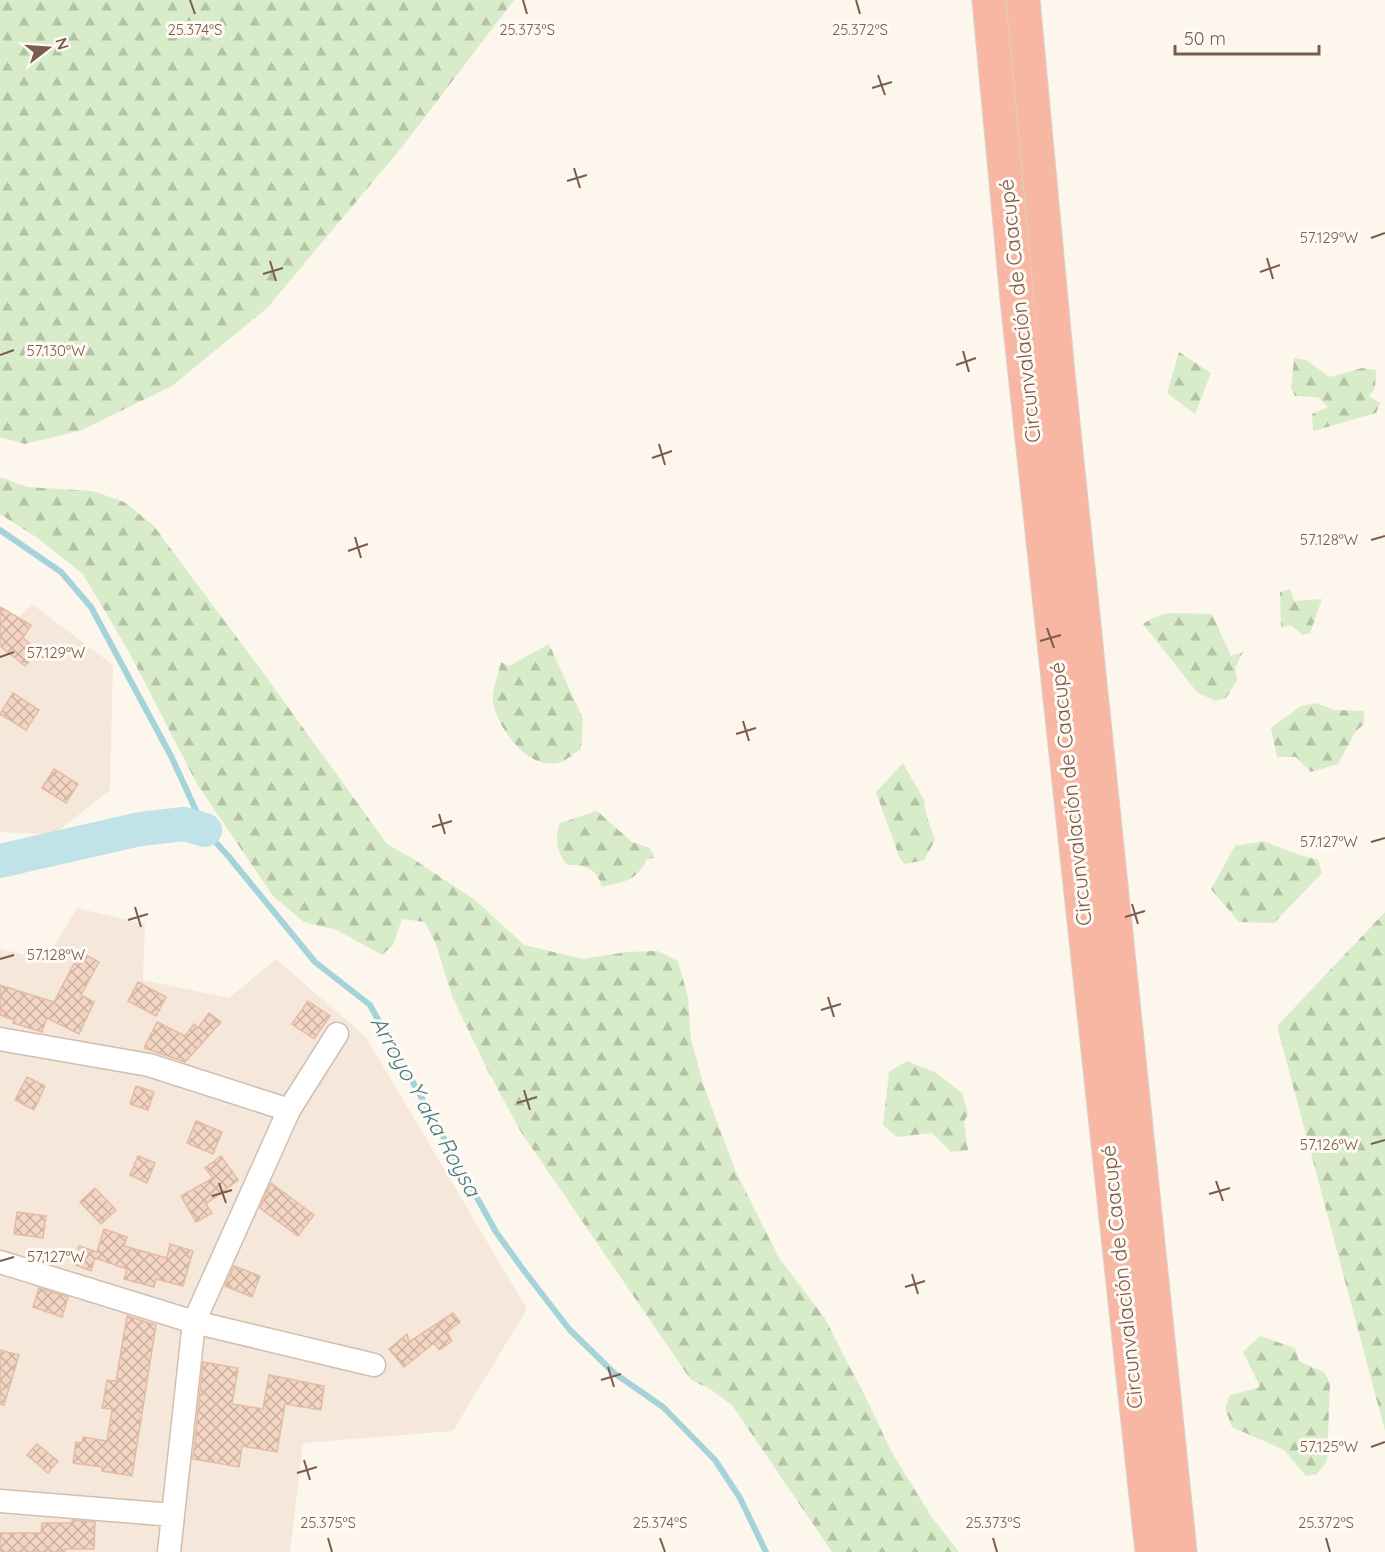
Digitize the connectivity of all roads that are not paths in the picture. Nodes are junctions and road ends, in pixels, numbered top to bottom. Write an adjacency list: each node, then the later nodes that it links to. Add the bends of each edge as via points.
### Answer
1 (989, 0): 14 (highway, Circunvalación de Caacupé, via 1017,299)
2 (1023, 0): 4 (highway, Circunvalación de Caacupé)
3 (1034, 0): 4 (highway, via 1036,40)
4 (1031, 71): 15 (highway, Circunvalación de Caacupé, via 1058,374)
5 (337, 1034): 7 (street)
6 (0, 1040): 7 (street, via 149,1065)
7 (288, 1110): 9 (street)
8 (0, 1262): 9 (street)
9 (194, 1322): 10 (street); 12 (street)
10 (374, 1365)
11 (0, 1501): 12 (street)
12 (173, 1515): 13 (street)
13 (169, 1552)
14 (1152, 1552)
15 (1180, 1552)

